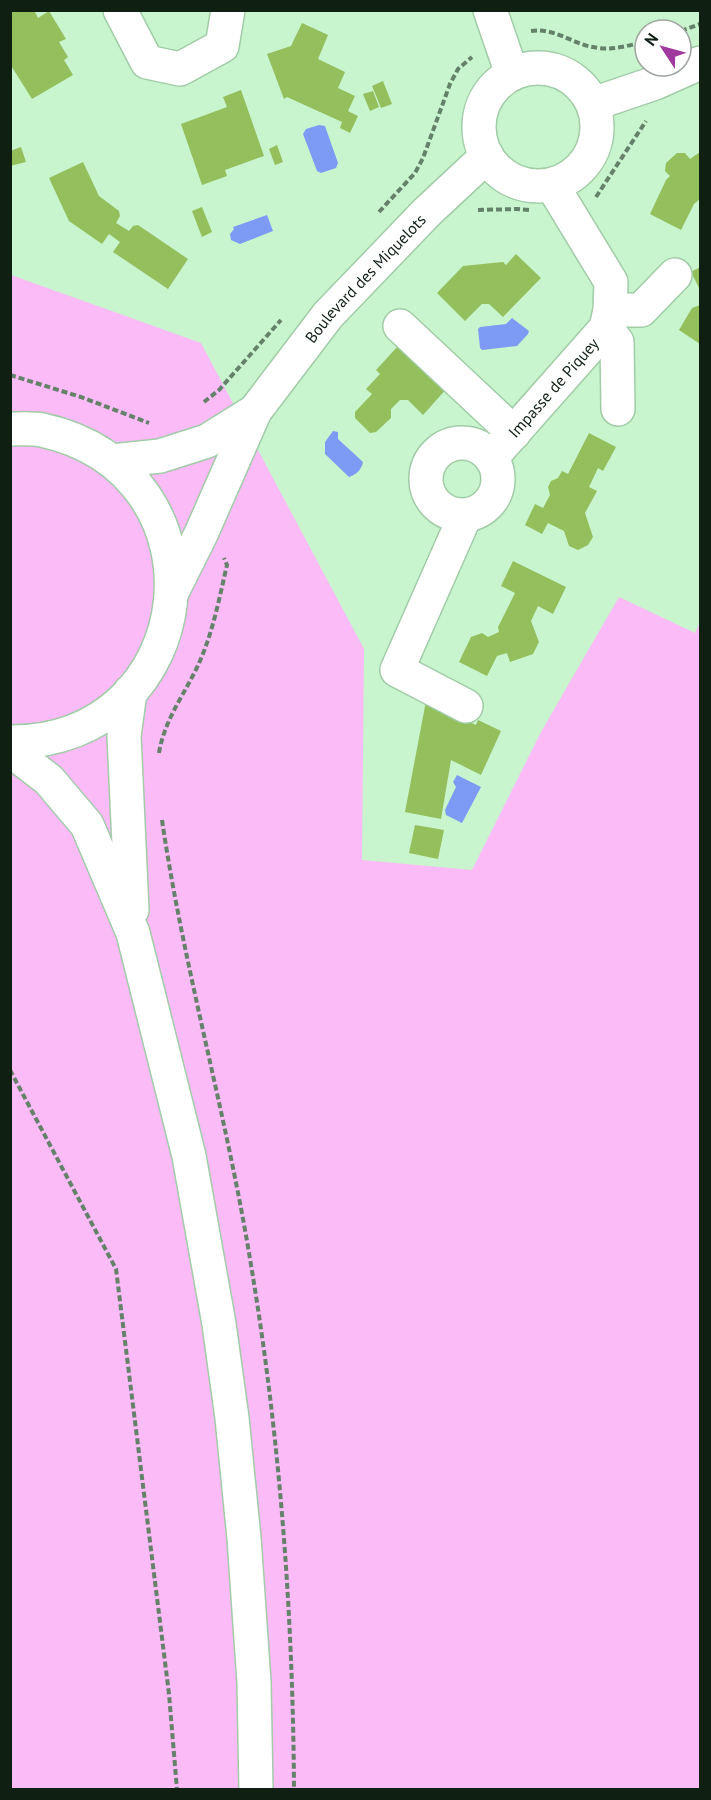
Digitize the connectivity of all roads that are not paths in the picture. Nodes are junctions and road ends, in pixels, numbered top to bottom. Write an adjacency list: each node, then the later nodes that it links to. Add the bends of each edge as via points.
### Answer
1 (120, 10): 2 (main road, via 147,62 180,69 222,46)
2 (228, 10)
3 (490, 10): 5 (main road)
4 (700, 63): 6 (main road)
5 (512, 74): 6 (main road, via 530,68 550,69 583,88); 7 (main road, via 496,85 485,101 480,138)
6 (593, 104): 8 (main road, via 598,124 595,144 586,163 571,177)
7 (487, 156): 8 (main road, via 498,171 514,182); 13 (main road, Boulevard des Miquelots, via 328,315)
8 (552, 185): 10 (main road, via 611,282)
9 (675, 275): 10 (main road, via 641,310)
10 (608, 319): 12 (main road, via 617,342); 15 (main road, Impasse de Piquey)
11 (400, 326): 15 (main road)
12 (618, 409)
13 (255, 411): 17 (main road, Boulevard des Miquelots, via 207,441 160,456); 19 (main road, Boulevard des Miquelots)
14 (10, 429): 17 (main road, via 40,430 78,441)
15 (514, 433): 16 (main road, Impasse de Piquey)
16 (491, 458): 18 (main road, via 497,469 495,494 488,505); 18 (main road, via 482,449 458,443 446,446 428,464 427,489 432,501 441,510)
17 (112, 461): 19 (main road, via 146,498 164,533)
18 (465, 516): 21 (main road, via 397,670)
19 (172, 592): 20 (main road, via 169,620 160,646)
20 (130, 692): 22 (main road, via 84,726 57,737); 24 (main road, via 124,736)
21 (466, 706)
22 (10, 742)
23 (10, 750): 24 (main road, via 49,780 87,825)
24 (133, 933): 25 (main road, via 189,1156 219,1324 244,1538 254,1682)
25 (256, 1790)

